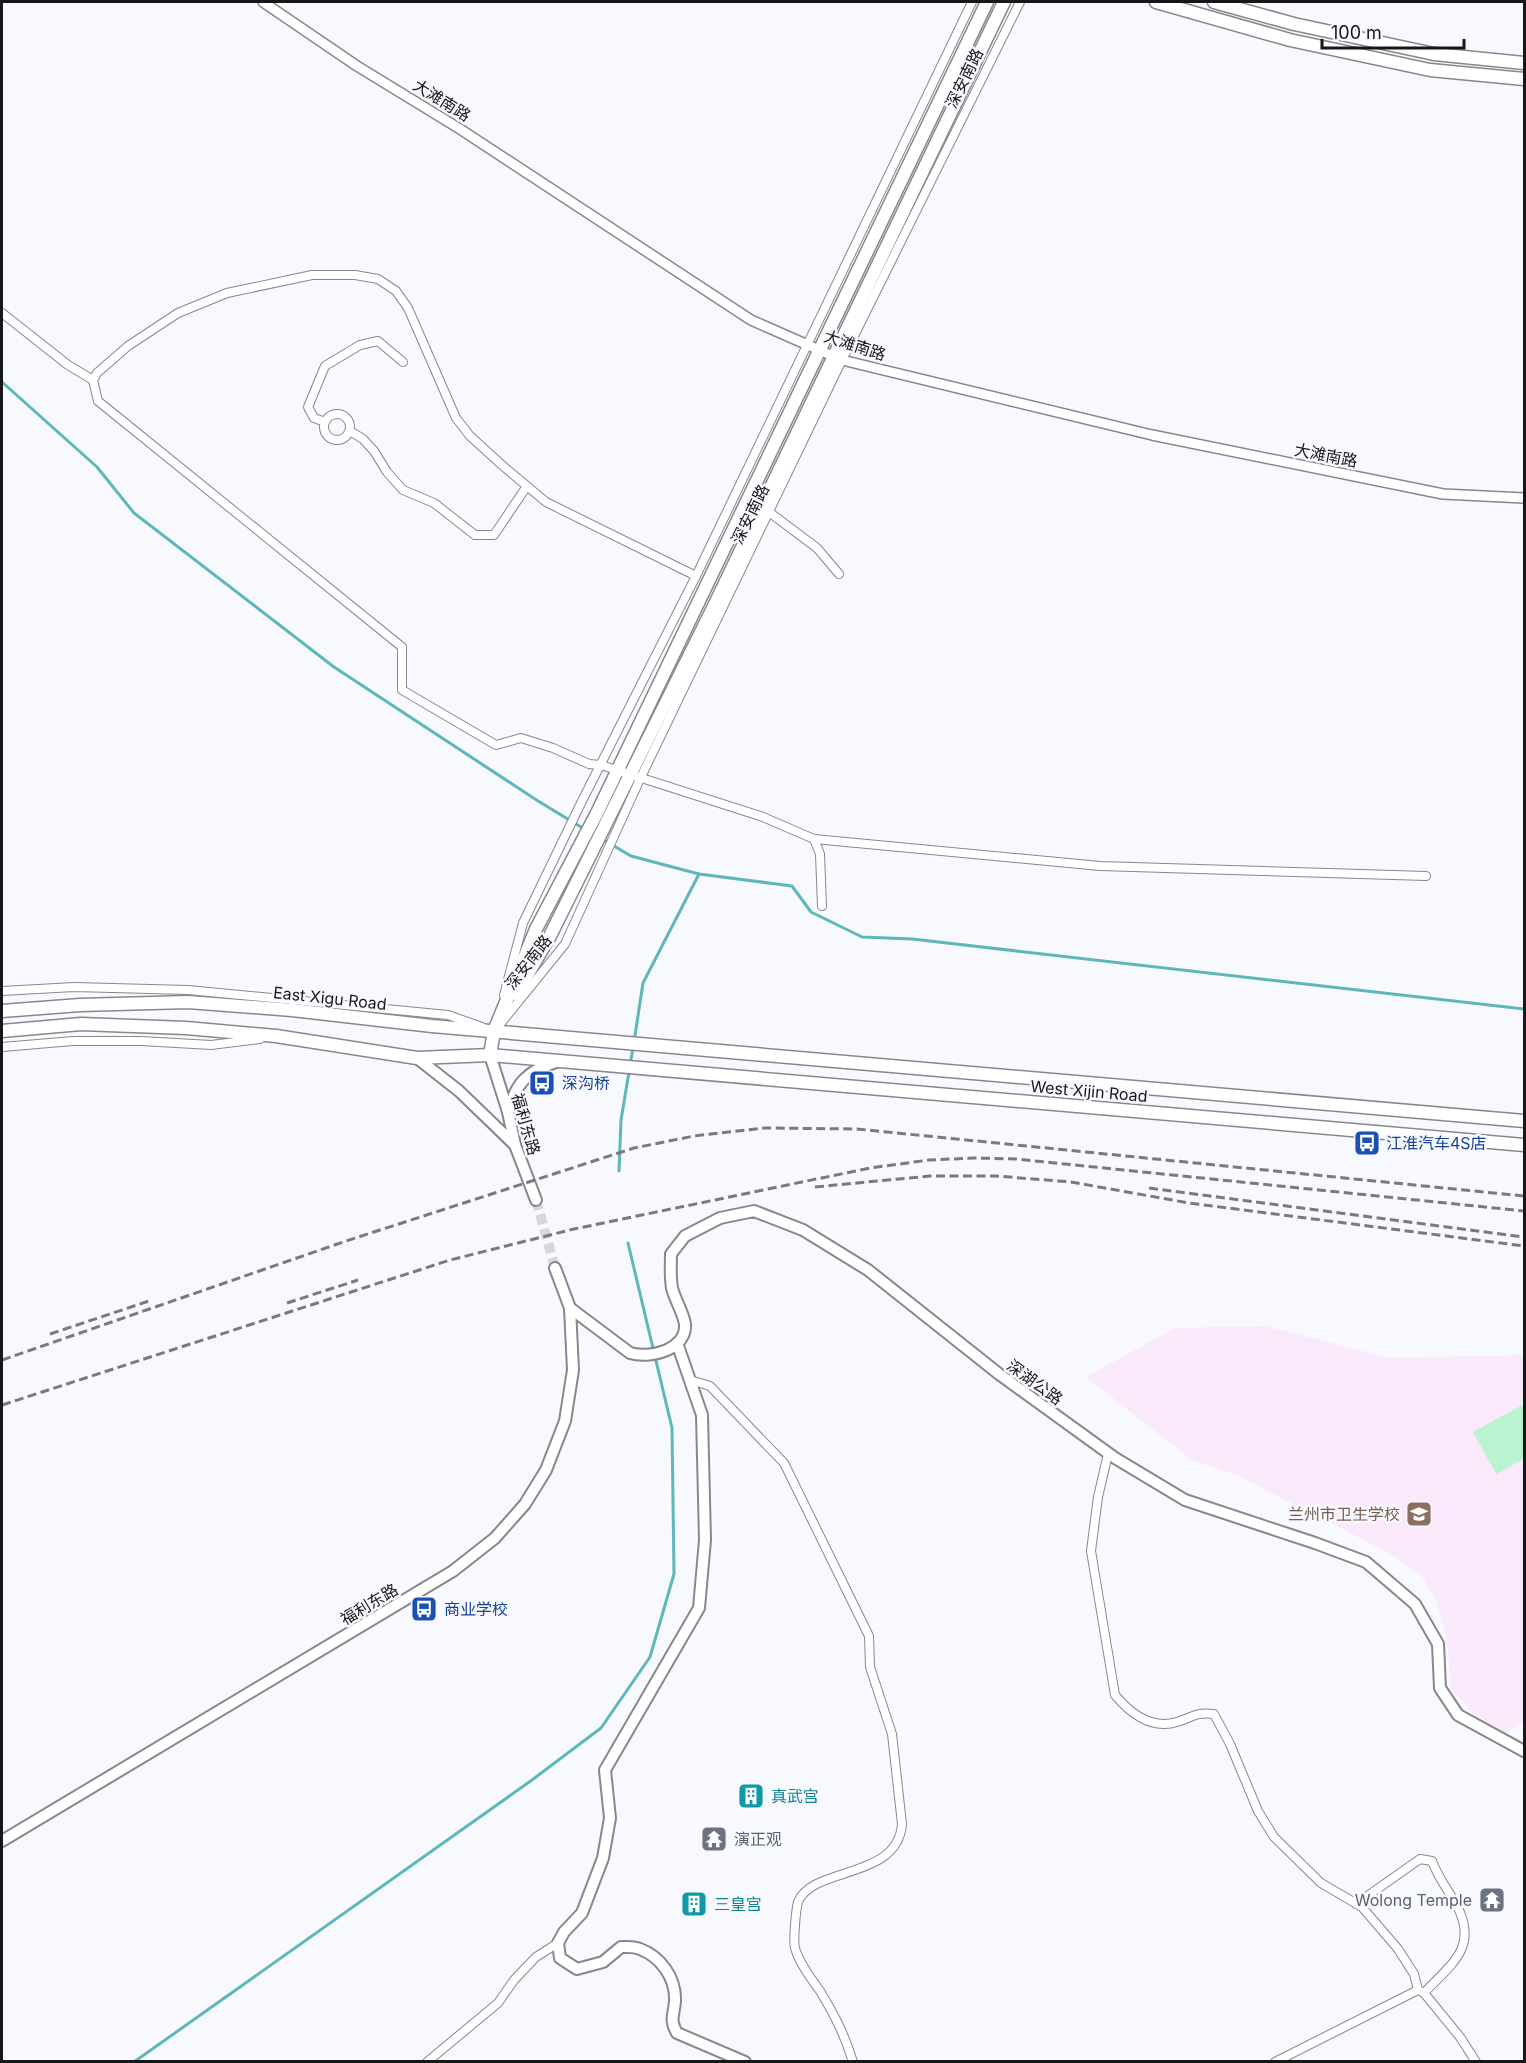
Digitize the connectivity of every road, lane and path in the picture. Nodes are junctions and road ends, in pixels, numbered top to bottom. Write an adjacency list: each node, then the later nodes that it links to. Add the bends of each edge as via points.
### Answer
1 (263, 2): 13 (street, 大滩南路, via 751,320)
2 (972, 2): 13 (street, 深安南路)
3 (987, 2): 13 (main road, 深安南路)
4 (1004, 2): 14 (main road, 深安南路)
5 (1020, 2): 14 (street, 深安南路)
6 (1156, 2): 10 (main road, via 1290,40 1430,70)
7 (1214, 2): 8 (main road, via 1434,54)
8 (1468, 57): 9 (main road); 10 (street)
9 (1524, 63)
10 (1468, 74): 11 (main road)
11 (1524, 79)
12 (2, 313): 16 (street)
13 (813, 348): 14 (street, 大滩南路); 23 (street, 深安南路); 25 (main road, 深安南路)
14 (838, 358): 20 (street, 大滩南路, via 1152,435 1431,491); 21 (main road, 深安南路)
15 (403, 362): 17 (street, via 378,341 360,345 325,366 308,406 314,418)
16 (93, 380): 19 (street, via 128,346 178,313 227,293 312,275 378,279 396,291 408,308 456,418 470,436); 24 (street, via 98,401 402,647 402,690 496,745 522,738)
17 (325, 422): 18 (street, via 332,415 342,414 349,421); 18 (street, via 325,432 333,439 343,439)
18 (350, 431): 19 (street, via 374,451 403,490 435,503 475,534 494,535)
19 (527, 486): 23 (street, via 546,502)
20 (1524, 498)
21 (765, 509): 22 (street, via 817,548); 26 (main road, 深安南路)
22 (839, 574)
23 (696, 576): 24 (street, 深安南路)
24 (601, 765): 25 (street); 34 (street, 深安南路, bridge, via 523,923)
25 (618, 771): 26 (street); 27 (main road, 深安南路)
26 (635, 777): 27 (main road, 深安南路); 28 (street, via 763,817); 34 (street, 深安南路, via 620,825 565,944)
27 (603, 816): 34 (main road, 深安南路, via 550,936); 34 (main road, 深安南路, via 536,929)
28 (814, 839): 29 (street, via 1100,866); 30 (street, via 819,854)
29 (1426, 876)
30 (822, 906)
31 (2, 991): 34 (street, via 74,987 188,990 448,1015)
32 (2, 1011): 34 (main road, East Xigu Road, via 188,1002)
33 (2, 1031): 35 (main road, via 81,1024)
34 (494, 1031): 36 (main road, East Xigu Road); 38 (main road)
35 (276, 1036): 37 (street, via 212,1045 73,1041); 39 (main road)
36 (654, 1045): 42 (main road, West Xijin Road)
37 (2, 1047)
38 (490, 1055): 39 (main road); 40 (main road); 41 (main road, 福利东路)
39 (417, 1058): 43 (main road, via 459,1091)
40 (557, 1062): 41 (main road, via 524,1079 513,1094); 44 (main road, West Xijin Road)
41 (508, 1112): 43 (main road, 福利东路)
42 (1524, 1121)
43 (515, 1145): 45 (main road, 福利东路)
44 (1524, 1145)
45 (536, 1200)
46 (555, 1268): 47 (main road, 福利东路)
47 (570, 1308): 48 (main road, via 639,1356 663,1352); 52 (main road, 福利东路, via 573,1370 565,1421 546,1470 525,1504 495,1538 453,1571)
48 (677, 1343): 49 (main road); 50 (main road, 深湖公路, via 685,1323 672,1288 670,1254 685,1236 720,1218 754,1211 803,1230 868,1270 980,1360)
49 (690, 1380): 54 (main road, via 702,1415 705,1540 699,1608 605,1770 610,1818 603,1858 582,1913); 58 (street, via 710,1386 784,1463 869,1636 870,1667 892,1734 901,1837 887,1856 808,1890 798,1902 794,1946 845,2035)
50 (1108, 1454): 51 (main road, 深湖公路, via 1185,1500 1366,1562 1414,1604 1438,1644 1440,1688 1458,1715); 53 (street, via 1091,1551 1115,1695 1128,1710 1162,1725 1197,1713 1214,1714 1274,1837 1321,1883)
51 (1524, 1751)
52 (2, 1841)
53 (1356, 1904): 55 (street, via 1398,1949); 55 (street, via 1420,1859 1432,1861 1437,1877 1458,1907 1466,1936 1461,1954)
54 (558, 1943): 56 (street, via 536,1957 498,2003); 57 (main road, via 560,1958 577,1969 603,1962 621,1947 638,1948 656,1958 672,1979 675,2000 671,2023 677,2033)
55 (1421, 1992): 59 (street); 60 (street)
56 (427, 2061)
57 (744, 2061)
58 (853, 2061)
59 (1275, 2061)
60 (1476, 2061)

